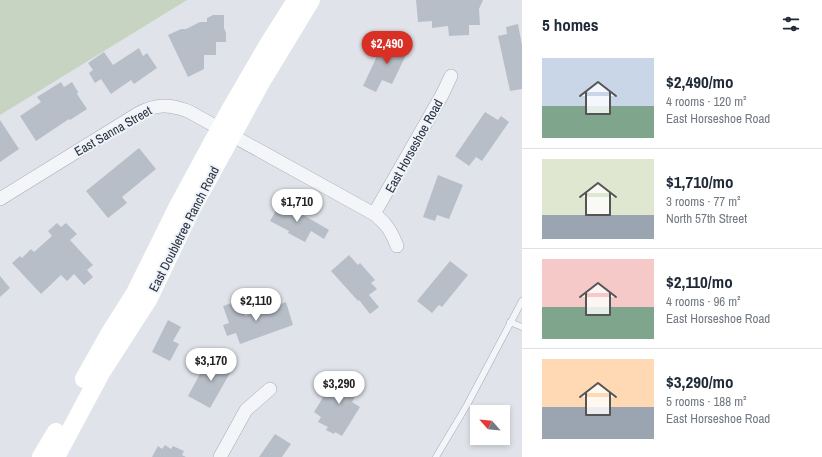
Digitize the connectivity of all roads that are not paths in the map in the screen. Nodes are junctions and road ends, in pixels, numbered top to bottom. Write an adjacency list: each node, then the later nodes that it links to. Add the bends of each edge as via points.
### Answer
1 (297, 0): 3 (main road, East Doubletree Ranch Road)
2 (311, 0): 3 (main road, East Doubletree Ranch Road)
3 (281, 36): 5 (main road, East Doubletree Ranch Road, via 263,79)
4 (451, 76): 7 (street, East Horseshoe Road)
5 (226, 132): 6 (street, East Sanna Street, via 176,107 164,105 149,108); 7 (street, East Sanna Street); 13 (main road, East Doubletree Ranch Road, via 178,206 135,293); 14 (main road, East Doubletree Ranch Road, via 148,300 101,373)
6 (0, 199)
7 (374, 214): 8 (street, East Sanna Street, via 390,228)
8 (397, 246)
9 (522, 300): 10 (lane)
10 (510, 322): 11 (lane); 16 (lane, via 467,405)
11 (522, 327)
12 (270, 389): 15 (street, via 246,410)
13 (41, 457)
14 (56, 457)
15 (220, 457)
16 (436, 457)

